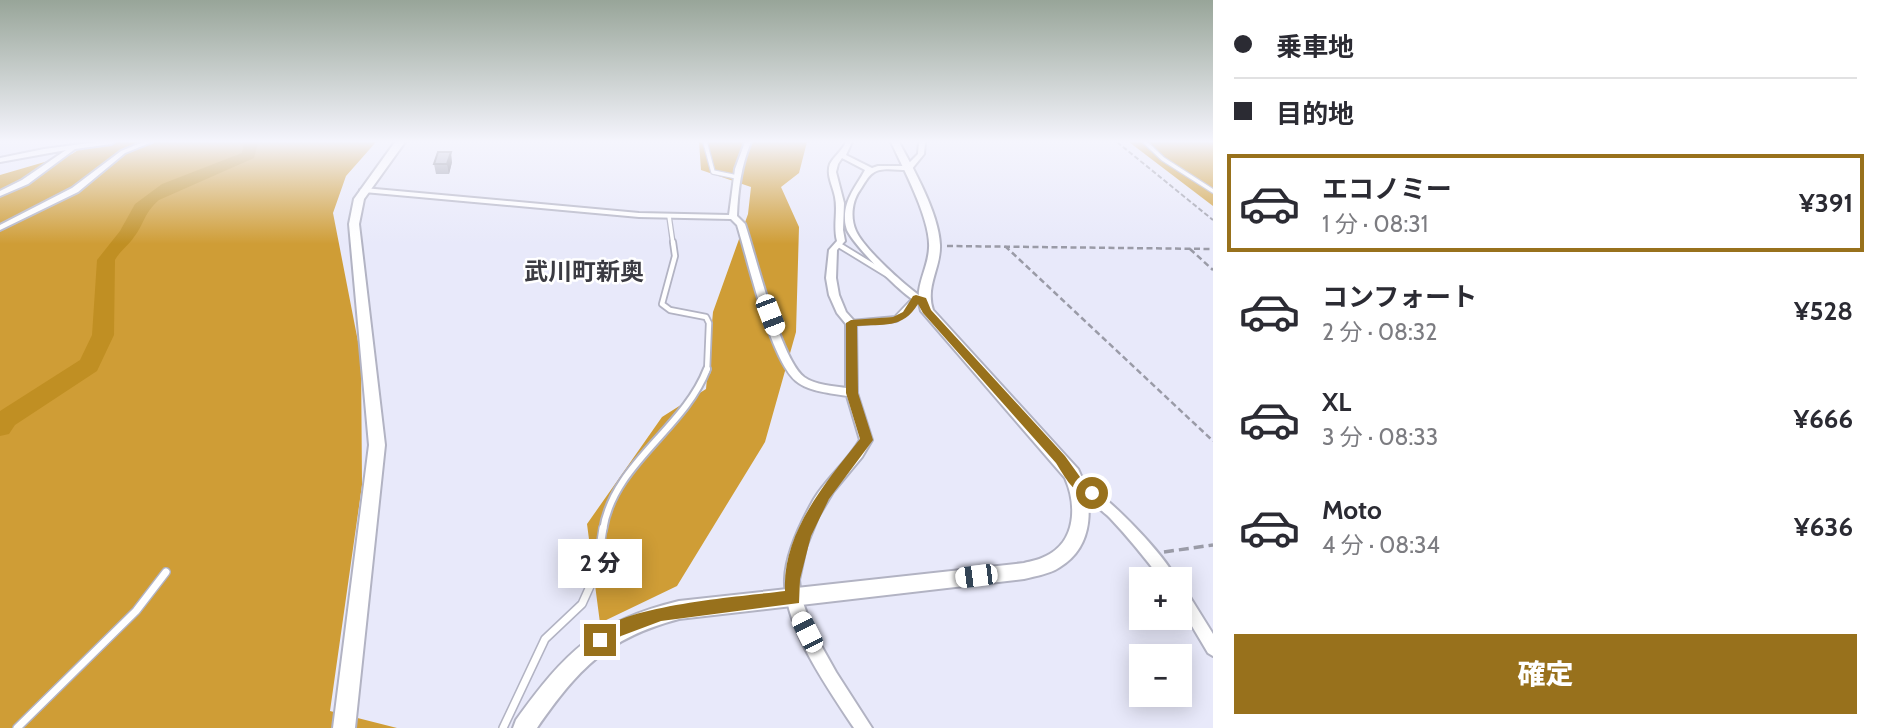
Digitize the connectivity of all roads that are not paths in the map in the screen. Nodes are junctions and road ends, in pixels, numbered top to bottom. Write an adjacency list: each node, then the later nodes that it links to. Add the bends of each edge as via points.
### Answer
1 (33, 176): 12 (street)
2 (93, 176): 15 (street, via 75,190)
3 (375, 176): 10 (street)
4 (732, 176): 9 (lane)
5 (833, 176): 16 (street, via 840,199)
6 (867, 176): 17 (street, via 851,196 851,230)
7 (911, 176): 18 (street, via 936,246)
8 (1190, 176): 11 (lane)
9 (737, 177): 14 (street)
10 (364, 190): 13 (street); 28 (street, via 354,224 377,445)
11 (1213, 191)
12 (0, 194)
13 (668, 216): 14 (street); 29 (lane, via 675,256 662,304 706,317 707,370 696,394 620,484 604,522 596,573 582,604 545,639)
14 (733, 216): 20 (street, via 741,223 792,373 809,384)
15 (0, 228)
16 (839, 245): 17 (lane); 19 (street, via 833,250 831,278 842,313)
17 (896, 279): 18 (street)
18 (919, 300): 19 (lane, via 907,315 895,320); 21 (street, via 1061,459)
19 (851, 323): 20 (street)
20 (852, 393): 24 (street, via 866,440 823,495 803,536 792,579)
21 (1078, 485): 22 (street, via 1092,493); 24 (street, via 1081,525 1055,561 1024,571)
22 (1160, 567)
23 (166, 572): 27 (lane, via 125,625)
24 (793, 598): 30 (street, via 679,610 616,630 569,668); 31 (street, via 830,678)
25 (1192, 614): 26 (street)
26 (1213, 648)
27 (17, 728)
28 (344, 728)
29 (503, 728)
30 (524, 728)
31 (864, 728)

